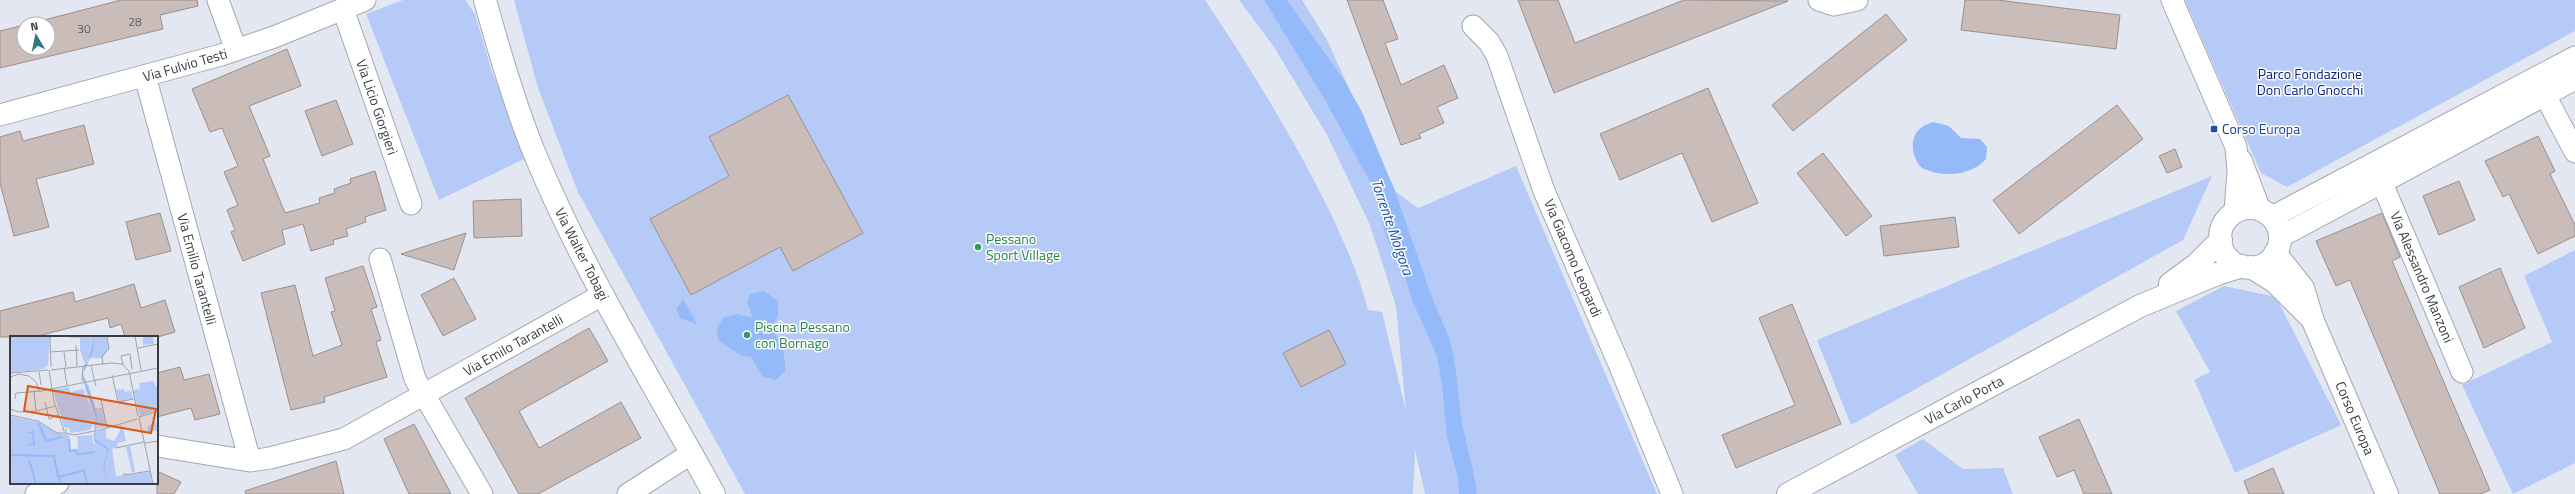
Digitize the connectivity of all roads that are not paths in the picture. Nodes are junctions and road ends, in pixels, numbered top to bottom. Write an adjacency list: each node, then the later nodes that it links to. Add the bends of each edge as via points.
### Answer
1 (218, 0): 9 (street)
2 (365, 0): 7 (street, Via Fulvio Testi)
3 (485, 0): 25 (street, Via Walter Tobagi, via 514,101 534,152)
4 (1819, 0): 5 (street, via 1834,5)
5 (1857, 0)
6 (2172, 0): 15 (street)
7 (343, 10): 9 (street, Via Fulvio Testi); 18 (street, Via Licio Giorgieri)
8 (1473, 26): 38 (street, Via Giacomo Leopardi, via 1489,42 1497,56 1544,191)
9 (236, 50): 11 (street, Via Fulvio Testi)
10 (2575, 57): 13 (street)
11 (145, 76): 14 (street, Via Fulvio Testi); 32 (street, Via Emilio Tarantelli)
12 (2575, 79): 13 (street)
13 (2540, 86): 16 (street); 17 (street)
14 (0, 115)
15 (2237, 152): 19 (street); 20 (street)
16 (2575, 152)
17 (2378, 172): 20 (street); 22 (street); 28 (street, Via Alessandro Manzoni)
18 (411, 204)
19 (2235, 212): 20 (street, via 2251,208); 21 (street, via 2224,223)
20 (2266, 213): 22 (street, via 2278,226)
21 (2221, 240): 24 (street, via 2227,256); 26 (street, Via Carlo Porta, via 2197,264)
22 (2277, 245): 24 (street, via 2265,264); 27 (street, Corso Europa, via 2303,288)
23 (380, 259): 29 (street, via 410,366)
24 (2247, 267): 26 (street, Via Carlo Porta, via 2217,274); 27 (street, Corso Europa, via 2275,282)
25 (602, 295): 29 (street, Via Emilo Tarantelli); 31 (street, Via Walter Tobagi)
26 (2140, 306): 39 (street, Via Carlo Porta)
27 (2313, 321): 40 (street, Corso Europa)
28 (2462, 372)
29 (425, 395): 32 (street, Via Emilo Tarantelli, via 344,439); 35 (street)
30 (158, 446): 32 (street, Via Emilo Tarantelli)
31 (692, 454): 36 (street); 37 (street, Via Walter Tobagi)
32 (250, 461)
33 (56, 484): 34 (street)
34 (36, 494)
35 (482, 494)
36 (628, 494)
37 (714, 494)
38 (1672, 494)
39 (1788, 494)
40 (2387, 494)

